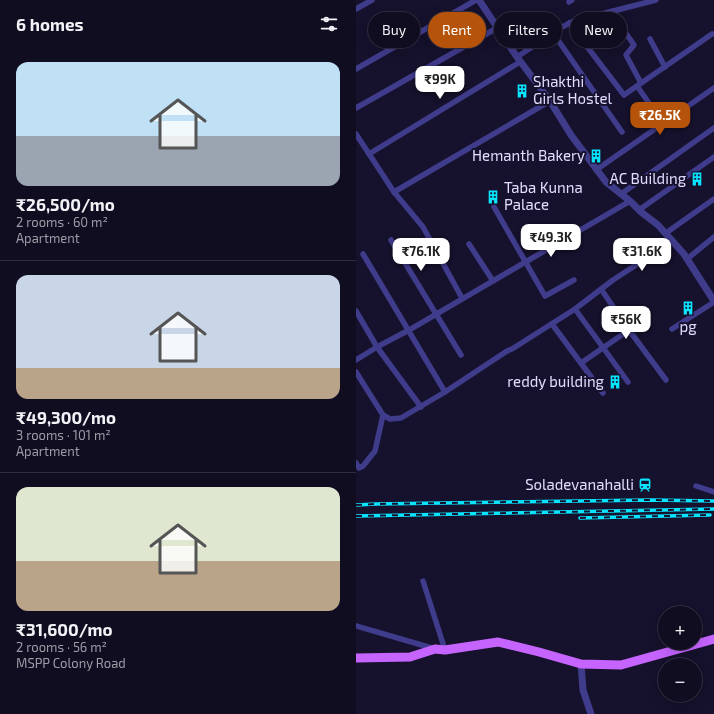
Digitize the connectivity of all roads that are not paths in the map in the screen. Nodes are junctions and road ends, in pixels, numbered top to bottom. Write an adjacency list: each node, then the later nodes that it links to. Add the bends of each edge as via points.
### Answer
1 (372, 0): 4 (street)
2 (478, 0): 7 (street); 17 (street)
3 (656, 0): 5 (street)
4 (356, 9)
5 (613, 11): 6 (street); 18 (street, via 634,45 626,55)
6 (569, 23): 8 (street); 18 (street, via 624,95)
7 (494, 24)
8 (562, 27)
9 (494, 30): 22 (street)
10 (712, 34): 16 (street)
11 (650, 39): 16 (street)
12 (562, 46): 24 (street)
13 (510, 48): 15 (street)
14 (534, 48): 15 (street)
15 (518, 60): 20 (street); 26 (street)
16 (665, 67): 18 (street)
17 (356, 69)
18 (639, 84): 21 (street)
19 (714, 88): 28 (street)
20 (550, 101): 28 (street); 29 (street)
21 (651, 106)
22 (356, 108)
23 (714, 128): 30 (street)
24 (622, 132)
25 (356, 134): 26 (street)
26 (369, 154): 29 (street)
27 (714, 156): 34 (street)
28 (596, 170): 30 (street)
29 (394, 192): 46 (street, via 423,227)
30 (621, 194): 32 (street)
31 (714, 199): 35 (street)
32 (630, 201): 34 (street); 42 (street)
33 (494, 207): 42 (street)
34 (639, 210): 35 (street)
35 (666, 233): 38 (street)
36 (714, 237): 41 (street)
37 (391, 240): 50 (street)
38 (673, 242): 41 (street); 45 (street)
39 (469, 244): 44 (street)
40 (363, 254): 53 (street)
41 (687, 259): 47 (street)
42 (526, 262): 43 (street, via 545,296); 44 (street)
43 (574, 280)
44 (493, 281): 46 (street)
45 (601, 289): 48 (street); 54 (street)
46 (462, 298): 50 (street)
47 (714, 302): 52 (street)
48 (575, 309): 51 (street); 56 (street)
49 (356, 311): 55 (street)
50 (436, 314): 53 (street); 57 (street)
51 (552, 324): 59 (street); 63 (street)
52 (672, 329)
53 (409, 330): 55 (street); 63 (street)
54 (629, 330): 56 (street); 61 (street)
55 (378, 347): 58 (street); 65 (street)
56 (604, 348): 59 (street); 62 (street)
57 (460, 355)
58 (356, 360)
59 (581, 363): 64 (street)
60 (356, 372): 66 (street)
61 (666, 380)
62 (628, 382)
63 (445, 392): 65 (street)
64 (603, 393)
65 (421, 407): 66 (street, via 401,418 390,419)
66 (383, 415): 67 (street, via 375,451 363,466 359,468)
67 (356, 462)
68 (696, 486): 69 (street)
69 (714, 492)
70 (423, 581): 73 (street)
71 (356, 626): 73 (street)
72 (714, 639): 75 (main road, via 621,665)
73 (440, 649): 74 (main road, via 410,657); 75 (main road, via 498,642)
74 (356, 658)
75 (581, 664): 76 (street, via 583,690)
76 (591, 714)

